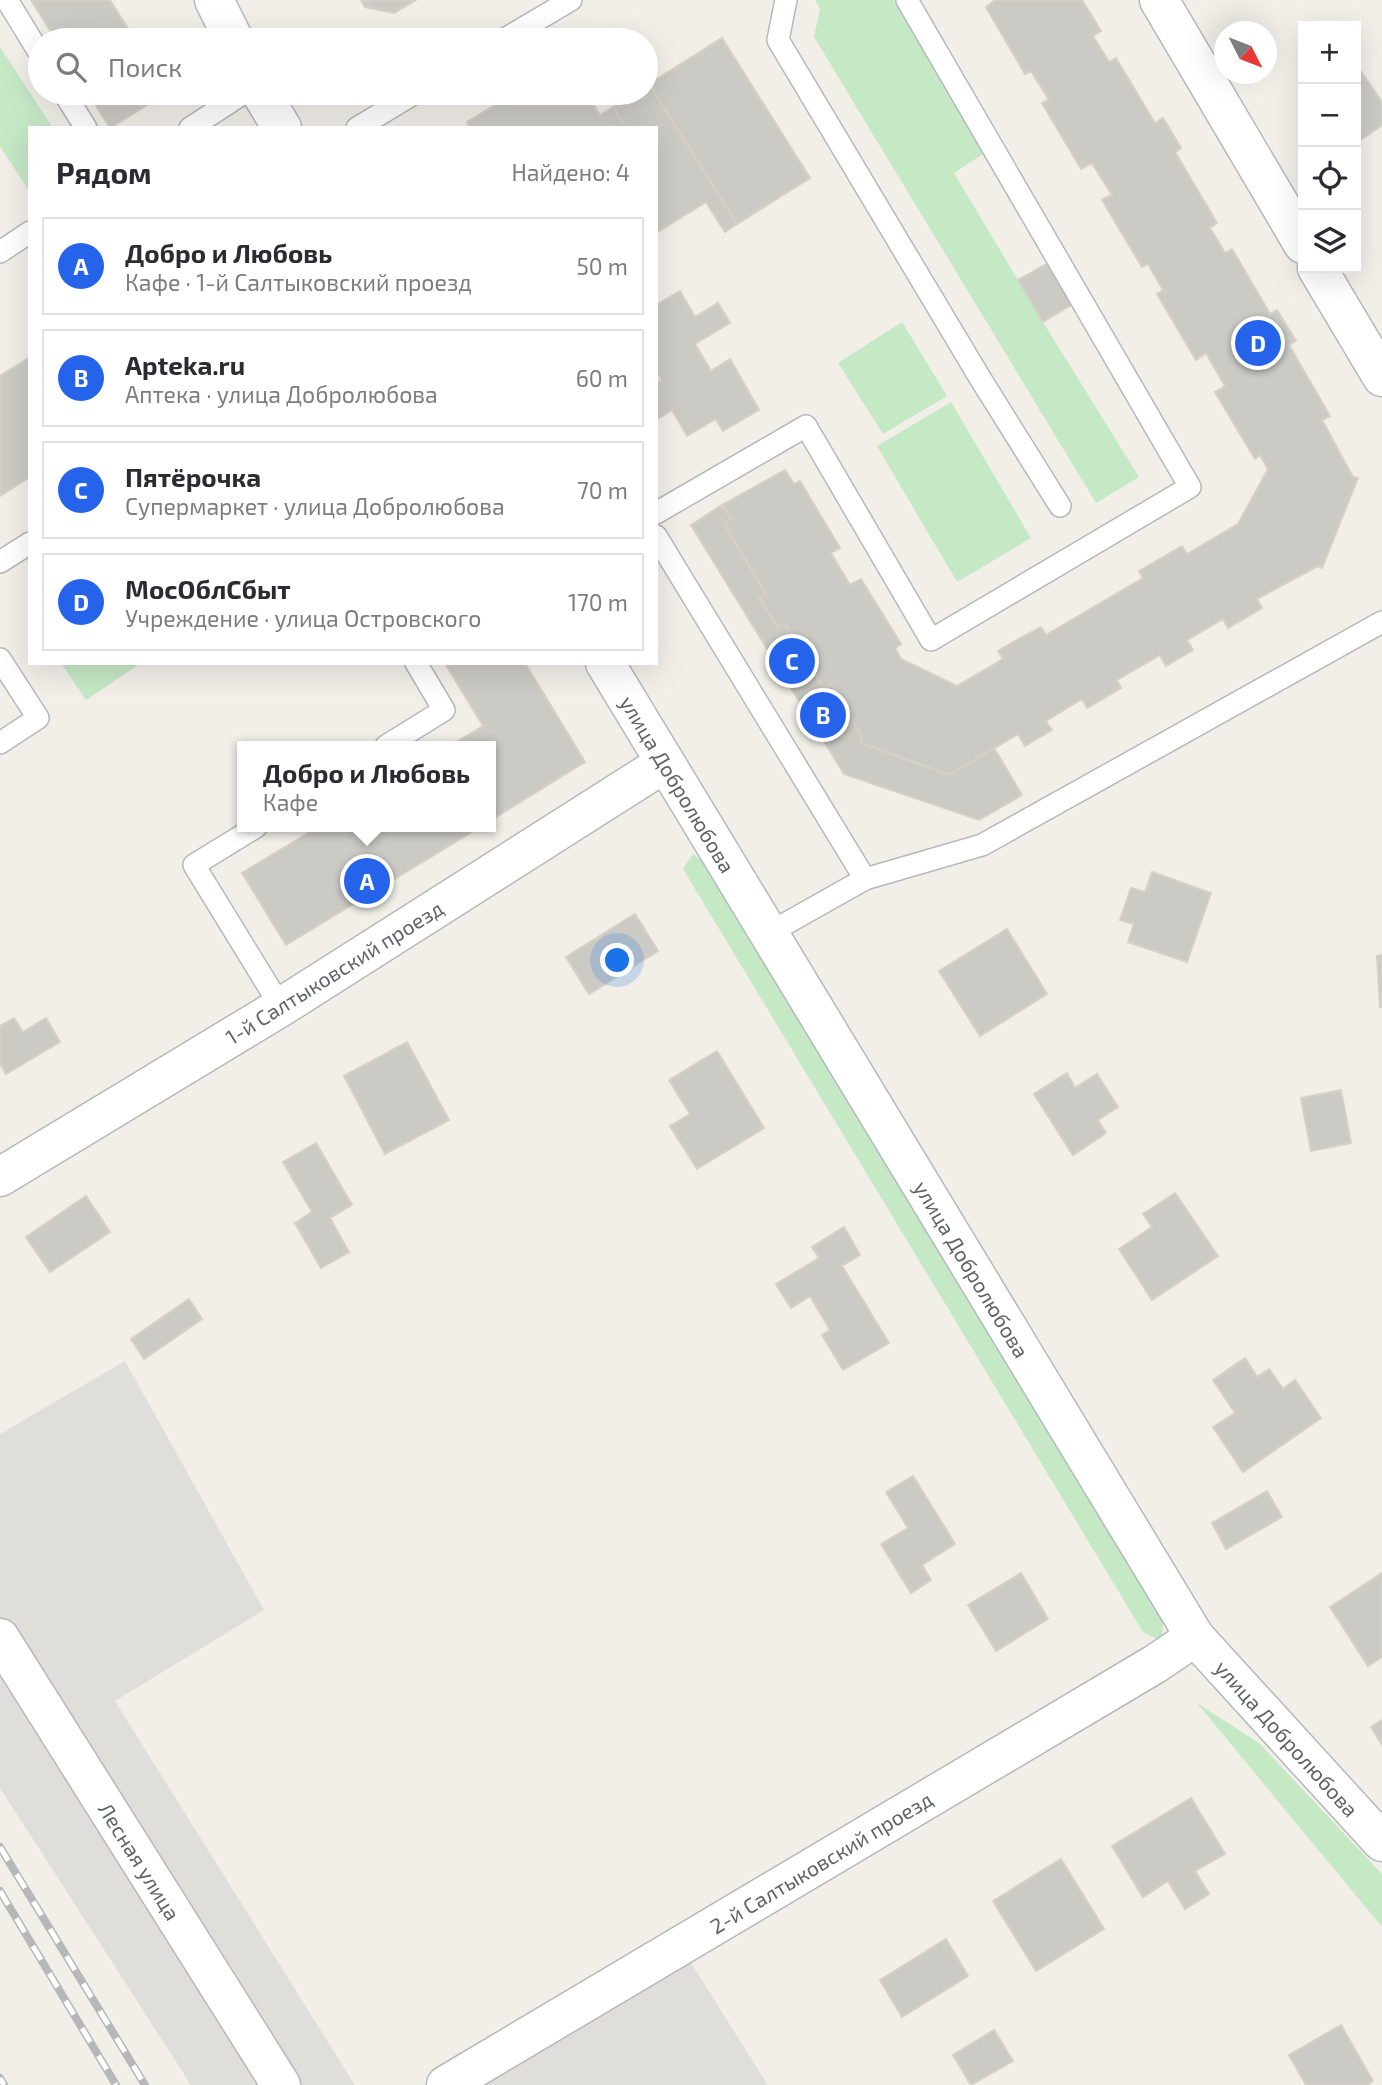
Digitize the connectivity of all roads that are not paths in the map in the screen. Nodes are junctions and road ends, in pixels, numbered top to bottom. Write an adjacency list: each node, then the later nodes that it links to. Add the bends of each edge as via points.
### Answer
1 (7, 0): 9 (lane)
2 (214, 0): 7 (street)
3 (571, 0): 8 (lane)
4 (786, 0): 23 (lane, via 778,40)
5 (907, 0): 24 (lane, via 1190,487 931,640 806,426)
6 (1160, 0): 19 (street)
7 (228, 28)
8 (523, 28)
9 (28, 34)
10 (72, 105): 14 (lane)
11 (225, 105): 15 (lane)
12 (268, 105): 16 (street)
13 (395, 105): 17 (lane)
14 (85, 126)
15 (193, 126)
16 (281, 126)
17 (360, 126)
18 (28, 233): 20 (lane)
19 (1298, 235)
20 (0, 252)
21 (1320, 273): 22 (street)
22 (1382, 377)
23 (1060, 506)
24 (658, 512)
25 (658, 539): 36 (lane)
26 (28, 544): 27 (lane)
27 (0, 562)
28 (1382, 622): 36 (lane, via 982,845)
29 (0, 659): 33 (lane, via 38,718)
30 (417, 665): 32 (lane, via 444,710)
31 (606, 665): 34 (street, улица Добролюбова)
32 (394, 741)
33 (0, 743)
34 (665, 762): 37 (street, улица Добролюбова); 38 (street, 1-й Салтыковский проезд)
35 (248, 832): 38 (lane, via 194,865)
36 (865, 878): 37 (lane)
37 (769, 933): 41 (street, улица Добролюбова)
38 (281, 1007): 39 (street, 1-й Салтыковский проезд)
39 (0, 1177)
40 (0, 1637): 43 (street, Лесная улица)
41 (1195, 1637): 42 (street, улица Добролюбова); 44 (street, 2-й Салтыковский проезд)
42 (1382, 1842)
43 (281, 2085)
44 (446, 2085)

